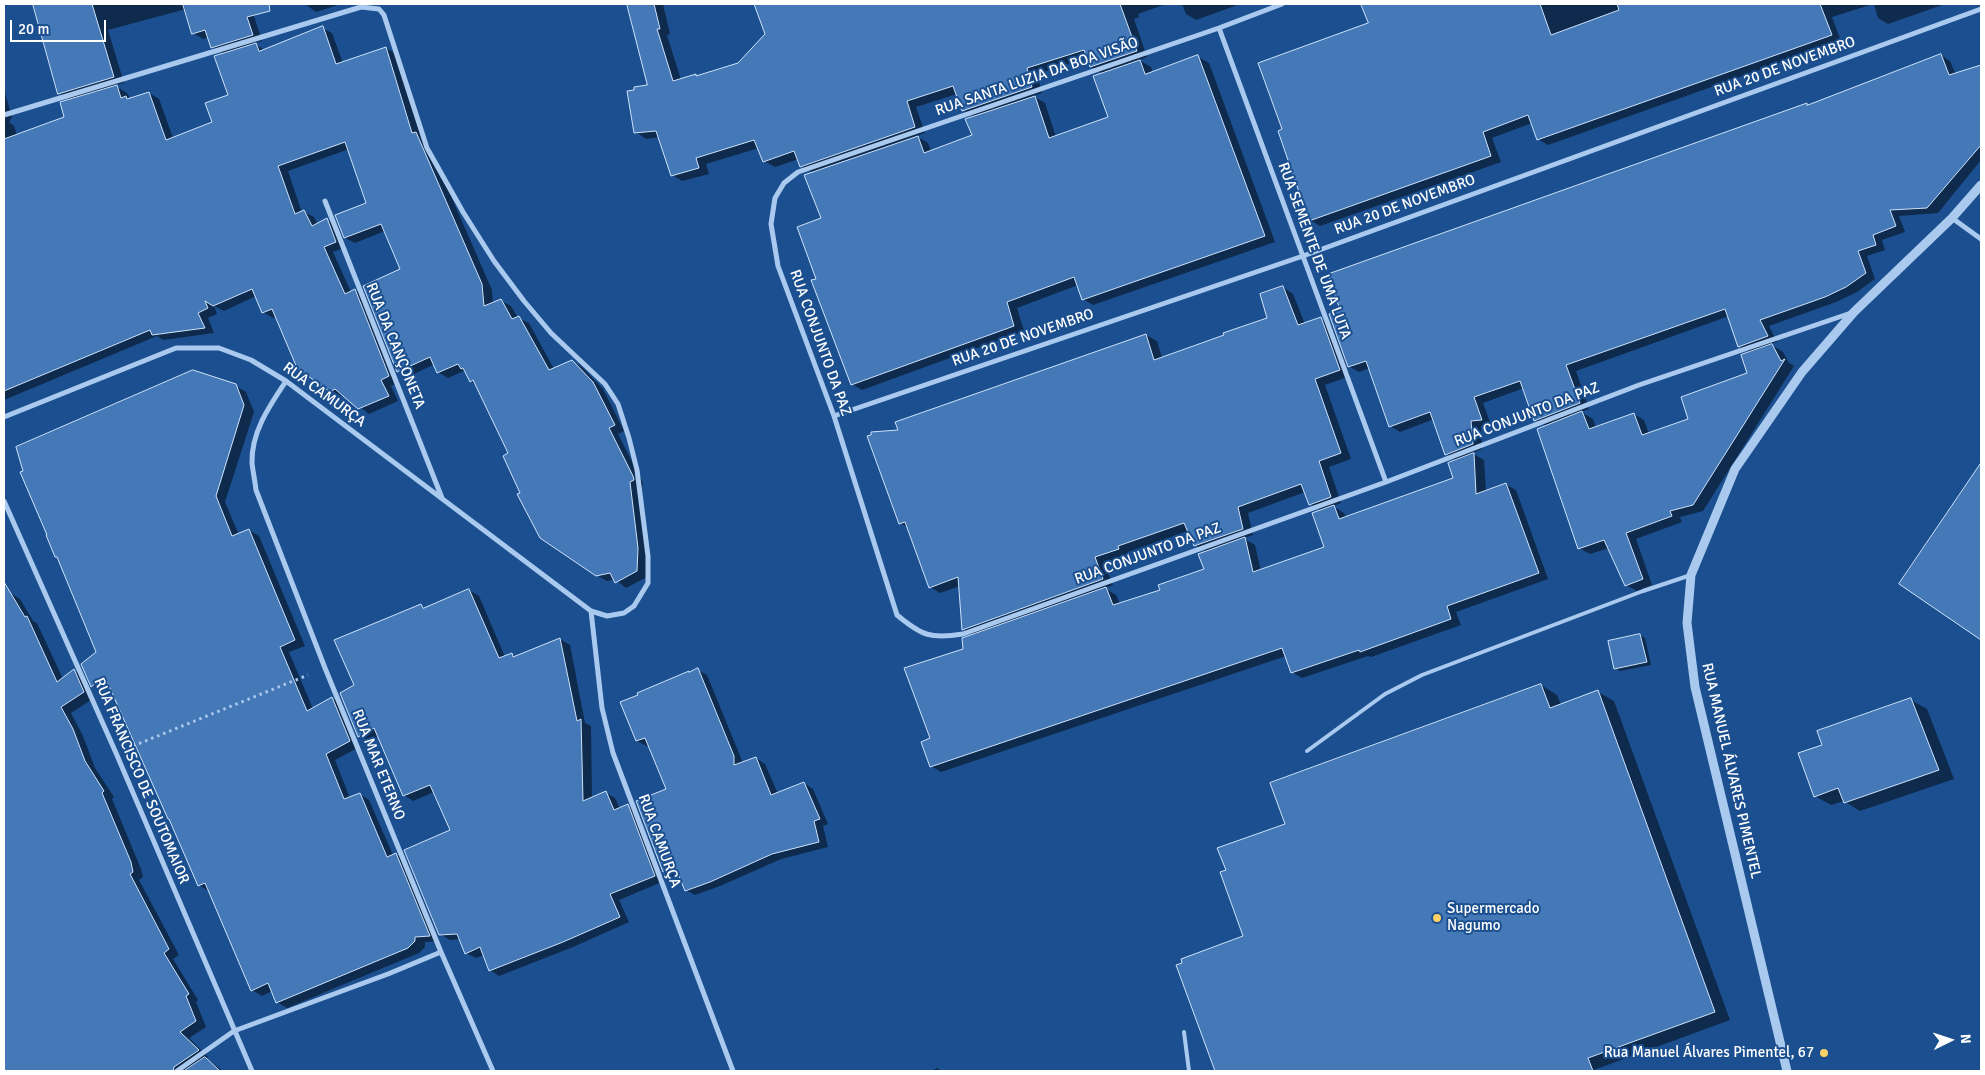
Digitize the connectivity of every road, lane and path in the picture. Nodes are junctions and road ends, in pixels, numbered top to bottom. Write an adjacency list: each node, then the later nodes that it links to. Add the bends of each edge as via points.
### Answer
1 (1282, 4): 3 (street, RUA SANTA LUZIA DA BOA VISÃO)
2 (1981, 9): 10 (street, RUA 20 DE NOVEMBRO)
3 (1219, 28): 5 (street, RUA SANTA LUZIA DA BOA VISÃO); 10 (street, RUA SEMENTE DE UMA LUTA)
4 (4, 115): 19 (street, RUA CAMURÇA, via 361,7 379,9 384,15 428,148 462,212 494,261 551,333 605,384 618,404 630,438 645,521 648,583 634,606 624,613 606,616)
5 (798, 172): 13 (street, RUA CONJUNTO DA PAZ, via 784,183 774,198 772,224 778,266)
6 (1981, 185): 8 (street, RUA MANUEL ÁLVARES PIMENTEL)
7 (325, 201): 16 (street, RUA DA CANÇONETA)
8 (1952, 218): 9 (street); 11 (street, RUA MANUEL ÁLVARES PIMENTEL)
9 (1981, 239)
10 (1303, 256): 13 (street, RUA 20 DE NOVEMBRO); 15 (street, RUA SEMENTE DE UMA LUTA)
11 (1854, 312): 15 (street, RUA CONJUNTO DA PAZ, via 1639,385); 18 (street, RUA MANUEL ÁLVARES PIMENTEL, via 1802,372 1735,469)
12 (286, 380): 14 (street, RUA CAMURÇA, via 252,360 218,348 176,348); 16 (street, RUA CAMURÇA); 20 (street, RUA MAR ETERNO, via 264,415 255,438 252,461 256,490)
13 (834, 416): 15 (street, RUA CONJUNTO DA PAZ, via 898,615 926,635 942,637 962,634)
14 (4, 417)
15 (1386, 482)
16 (443, 500): 19 (street, RUA CAMURÇA)
17 (4, 502): 22 (street, RUA FRANCISCO DE SOUTOMAIOR)
18 (1690, 575): 21 (lane, via 1422,675 1385,694); 31 (street, RUA MANUEL ÁLVARES PIMENTEL, via 1687,624 1694,687)
19 (591, 611): 29 (street, RUA CAMURÇA, via 602,708 613,753)
20 (325, 668): 22 (path); 23 (street, RUA MAR ETERNO)
21 (1307, 751)
22 (116, 753): 24 (street, RUA FRANCISCO DE SOUTOMAIOR)
23 (441, 952): 24 (street); 28 (street, RUA MAR ETERNO)
24 (234, 1032): 26 (street); 27 (street, RUA FRANCISCO DE SOUTOMAIOR)
25 (1184, 1032): 30 (lane)
26 (177, 1071)
27 (252, 1071)
28 (492, 1071)
29 (733, 1071)
30 (1189, 1071)
31 (1787, 1071)

